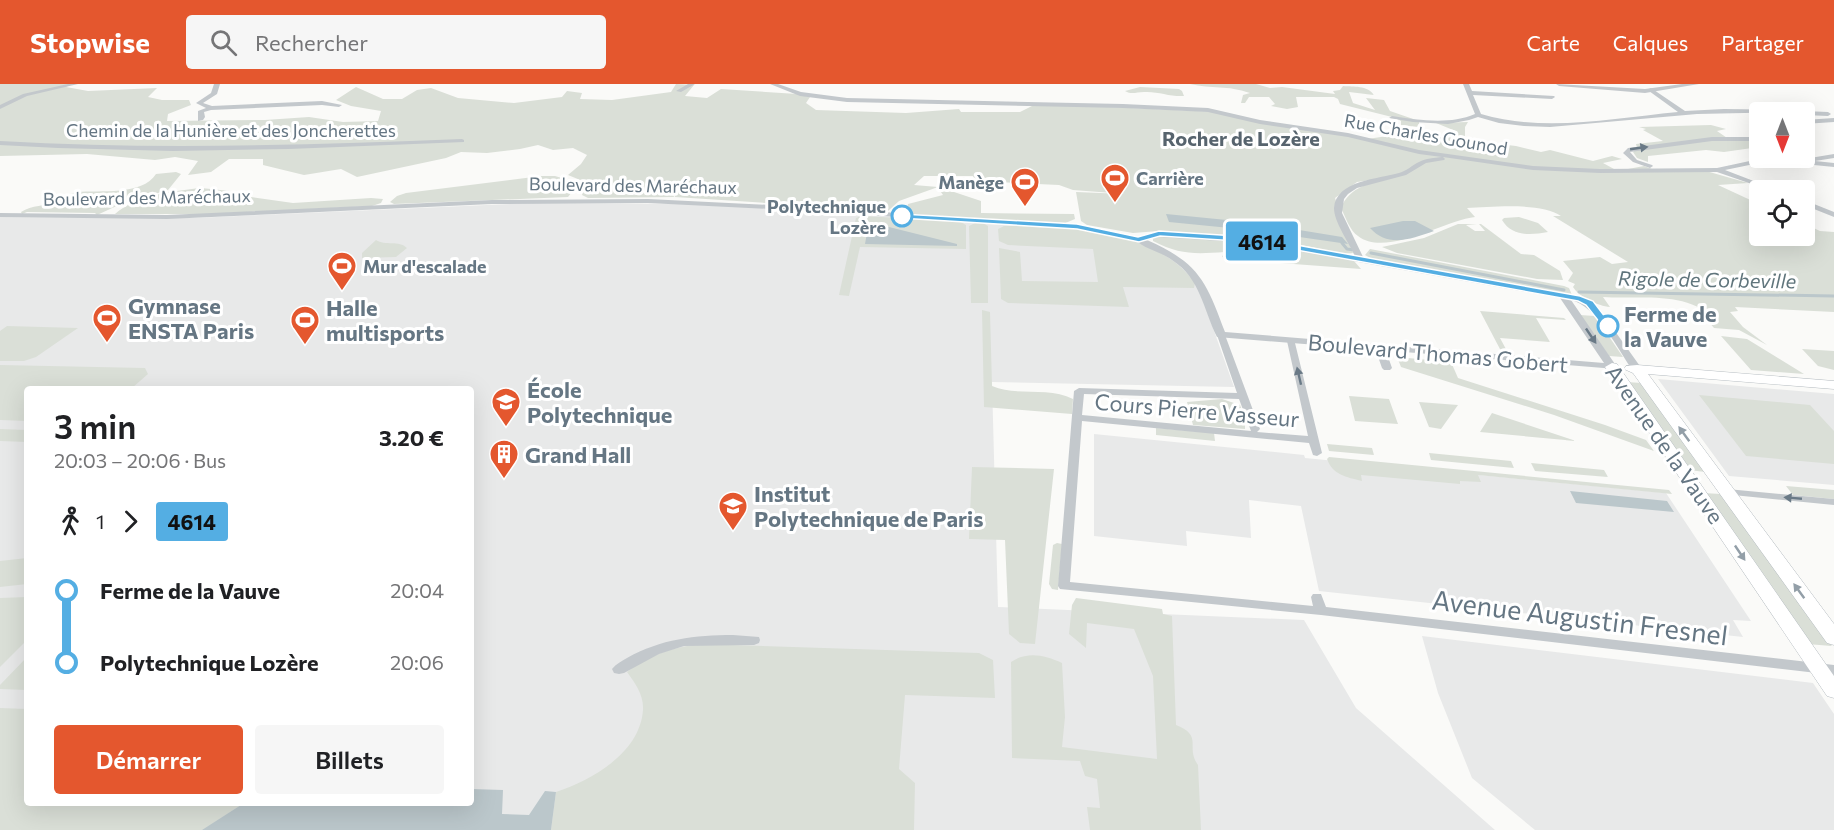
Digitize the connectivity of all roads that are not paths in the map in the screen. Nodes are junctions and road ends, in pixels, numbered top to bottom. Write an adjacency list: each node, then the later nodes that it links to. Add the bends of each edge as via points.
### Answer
1 (217, 84): 14 (street, via 214,94 199,103)
2 (692, 84): 9 (street)
3 (774, 84): 28 (street, Rue Charles Gounod, via 800,94 847,100 1199,106 1260,122 1348,135)
4 (1466, 84): 10 (street)
5 (1559, 84): 8 (street)
6 (1696, 84): 8 (street)
7 (78, 86): 13 (street, via 25,95)
8 (1651, 90): 16 (street)
9 (680, 91)
10 (1470, 93): 11 (street); 19 (street)
11 (1552, 98)
12 (339, 105): 14 (street)
13 (0, 107)
14 (211, 108): 21 (street, via 201,111)
15 (1749, 112): 16 (street)
16 (1685, 113): 19 (street, via 1527,126 1495,122)
17 (1815, 113): 18 (street)
18 (1834, 114)
19 (1478, 115): 20 (street, via 1467,120 1434,122)
20 (1392, 118)
21 (200, 120)
22 (1834, 120): 23 (street)
23 (1815, 121)
24 (1749, 139): 33 (street, one-way to 24, via 1635,161 1626,153 1712,139)
25 (462, 141): 26 (street, Chemin de la Hunière et des Joncherettes, via 177,149)
26 (0, 143)
27 (1834, 156): 29 (street)
28 (1454, 158): 33 (street, Rue Charles Gounod, via 1563,170); 40 (street, via 1424,162 1404,174 1354,187 1343,196 1338,212)
29 (1815, 159)
30 (1749, 163): 34 (street)
31 (1815, 163): 32 (street)
32 (1834, 165)
33 (1658, 169): 34 (street, Rue Charles Gounod)
34 (1717, 170): 35 (street)
35 (1749, 181)
36 (1815, 207): 38 (street)
37 (0, 215): 39 (street, Boulevard des Maréchaux, via 178,217 492,202 657,202 1077,227)
38 (1834, 215)
39 (1139, 240): 40 (street, via 1159,234 1252,240); 42 (street, Boulevard des Maréchaux, via 1170,254 1195,274)
40 (1360, 259): 41 (street)
41 (1563, 296): 45 (street, Avenue de la Vauve, one-way to 45); 47 (street, Avenue de la Vauve, via 1590,303)
42 (1221, 335): 43 (street, Boulevard Thomas Gobert); 49 (street, Boulevard des Maréchaux)
43 (1291, 341): 44 (street, Boulevard Thomas Gobert); 52 (street, one-way to 43)
44 (1380, 348): 45 (street, Boulevard Thomas Gobert); 46 (street)
45 (1612, 367): 47 (main road, Boulevard Thomas Gobert); 61 (main road, Avenue de la Vauve, one-way to 61)
46 (1387, 368)
47 (1637, 369): 48 (main road, Boulevard Thomas Gobert); 54 (main road, Avenue de la Vauve, one-way to 47)
48 (1834, 385)
49 (1243, 396): 50 (street, via 1079,391); 51 (street, Boulevard des Maréchaux)
50 (1077, 418): 52 (street, Cours Pierre Vasseur); 57 (street, Avenue Augustin Fresnel, via 1064,586)
51 (1255, 429)
52 (1314, 440): 53 (street)
53 (1317, 453)
54 (1727, 492): 55 (street, one-way to 54); 58 (main road, Avenue de la Vauve, one-way to 54)
55 (1834, 502)
56 (1317, 597): 57 (street)
57 (1321, 611): 61 (street, Avenue Augustin Fresnel)
58 (1834, 638)
59 (754, 640): 60 (street, via 674,642 646,652)
60 (619, 669)
61 (1826, 670): 62 (main road, Avenue de la Vauve)
62 (1834, 691)

